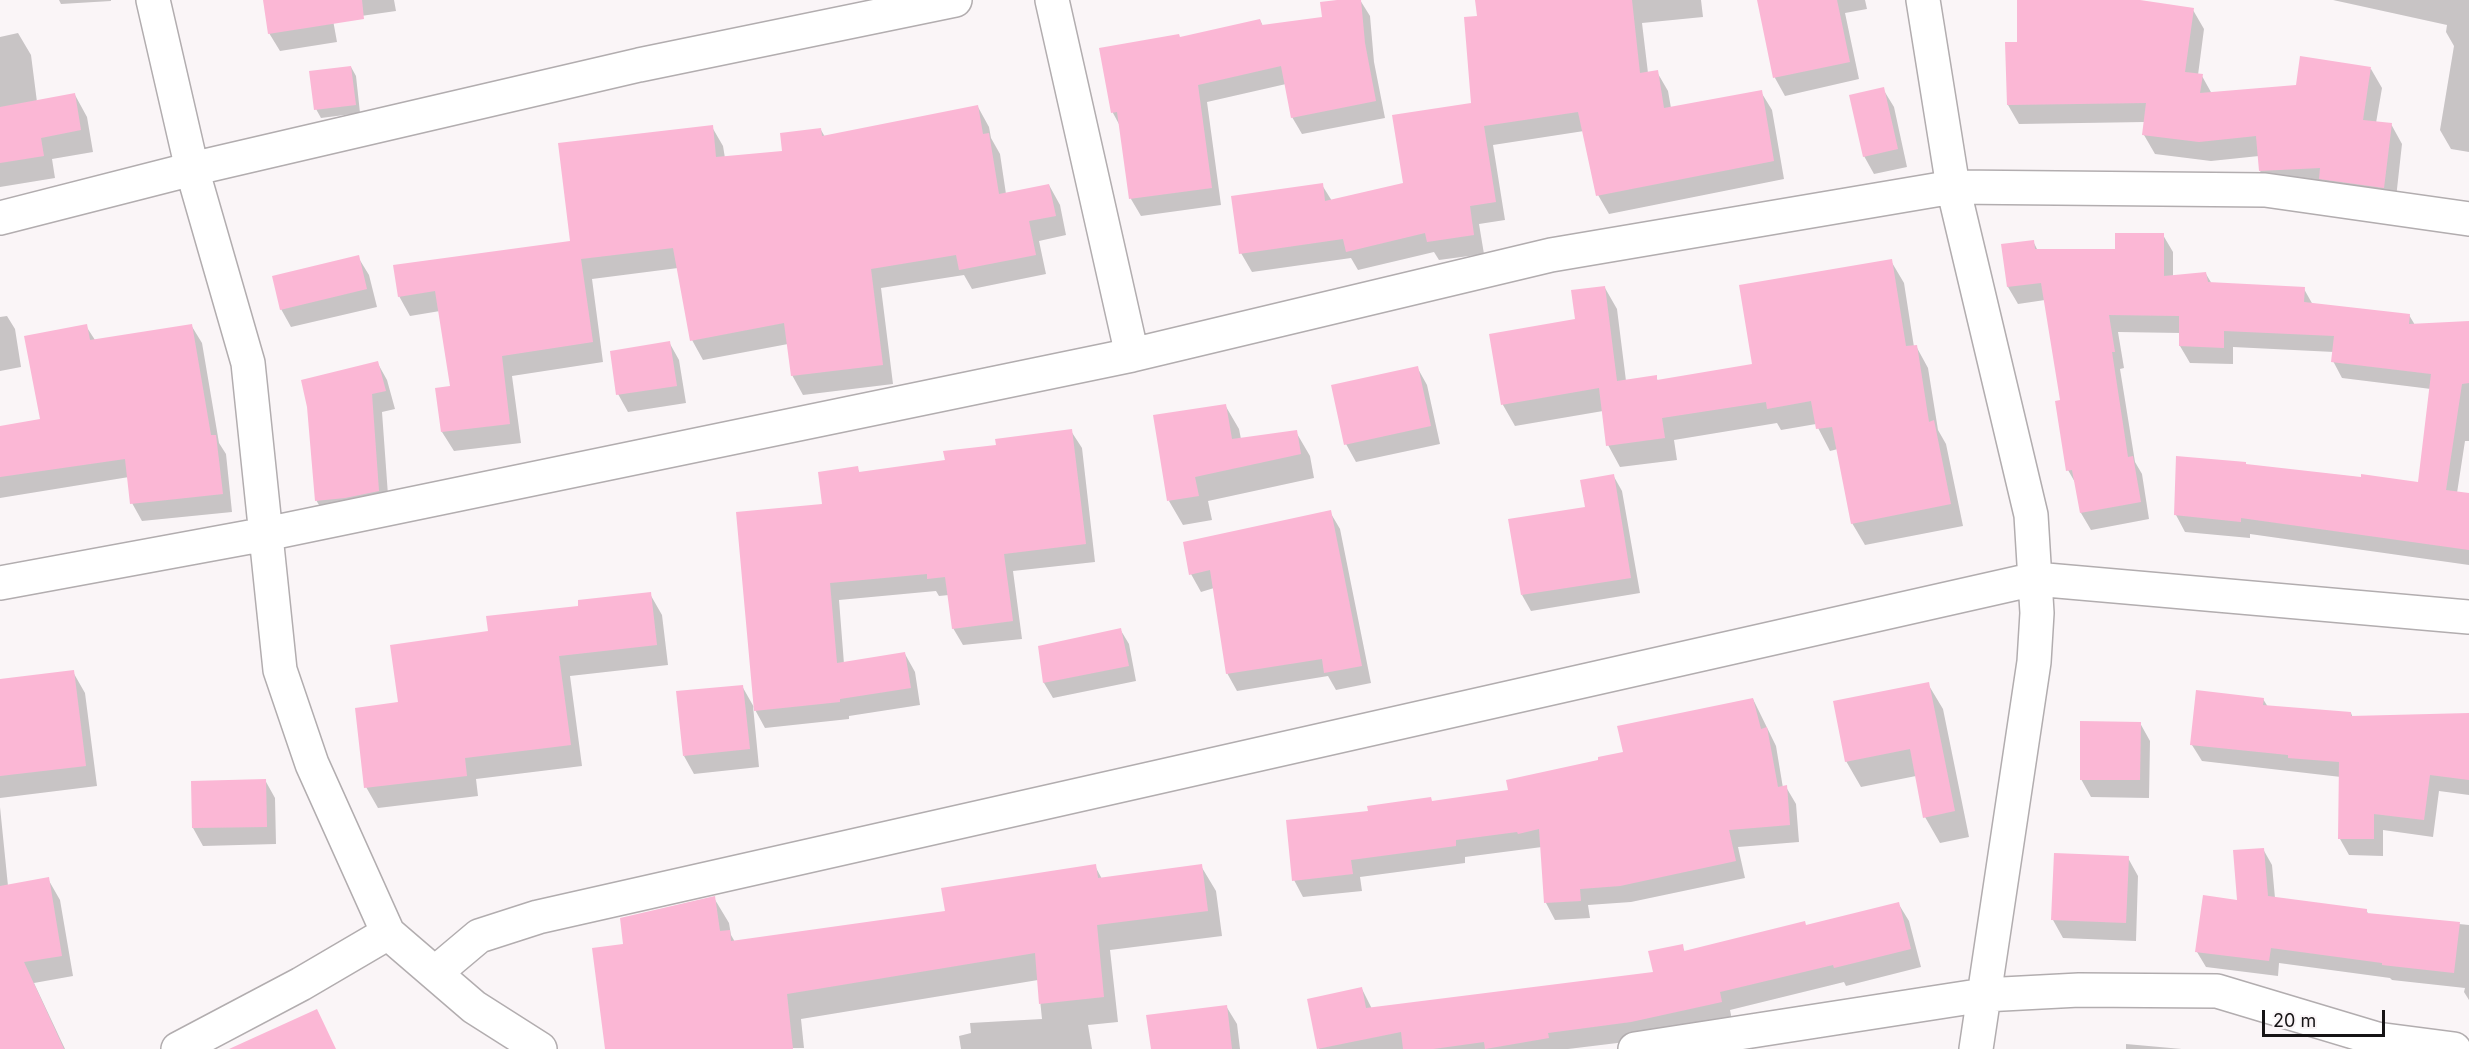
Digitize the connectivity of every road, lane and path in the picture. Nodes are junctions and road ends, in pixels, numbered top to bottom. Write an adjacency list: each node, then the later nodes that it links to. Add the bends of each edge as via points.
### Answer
1 (153, 0): 5 (street)
2 (955, 0): 5 (street, via 639,65)
3 (1052, 0): 9 (street)
4 (1923, 0): 6 (street)
5 (192, 169): 7 (street); 10 (street, via 248,363)
6 (1953, 187): 8 (street, via 2265,190); 9 (street, via 1551,255); 11 (street, via 2031,515)
7 (0, 218)
8 (2469, 219)
9 (1132, 355): 10 (street)
10 (266, 534): 12 (street); 14 (street, via 280,670 312,764)
11 (2035, 579): 13 (street); 15 (street, via 538,916 478,936); 16 (street, via 2034,662)
12 (0, 583)
13 (2469, 617)
14 (388, 933): 15 (street); 17 (street)
15 (435, 973): 18 (street, via 474,1007)
16 (1984, 995): 19 (street); 20 (street); 21 (street, via 2079,990 2217,991 2377,1039)
17 (178, 1049)
18 (540, 1049)
19 (1635, 1049)
20 (1976, 1049)
21 (2454, 1049)

